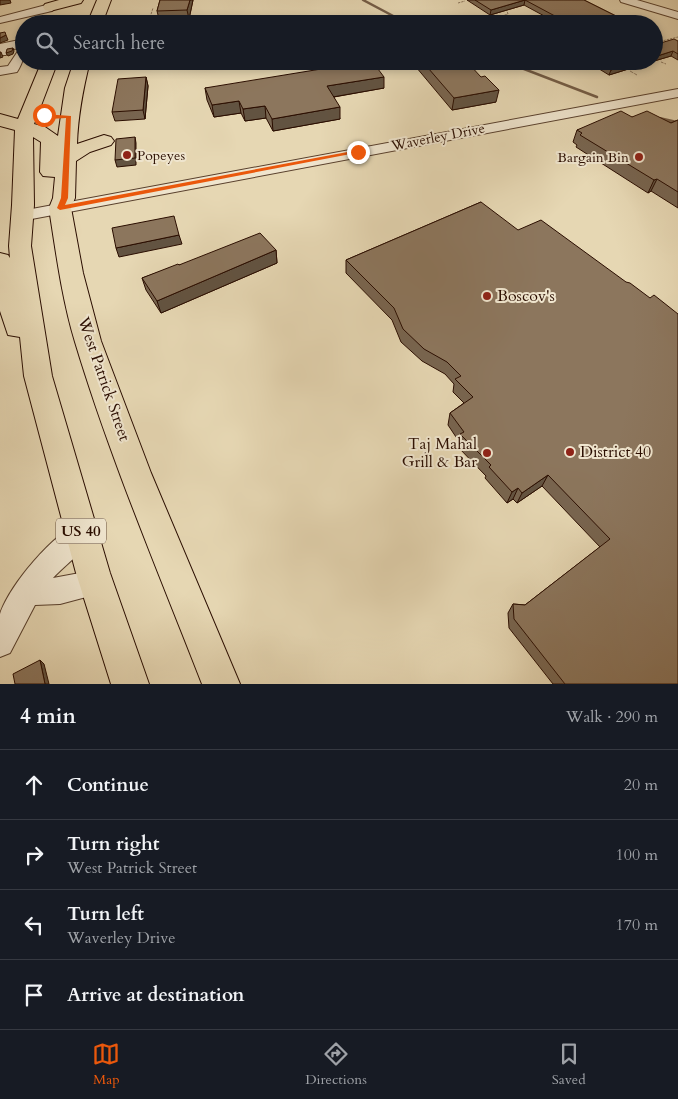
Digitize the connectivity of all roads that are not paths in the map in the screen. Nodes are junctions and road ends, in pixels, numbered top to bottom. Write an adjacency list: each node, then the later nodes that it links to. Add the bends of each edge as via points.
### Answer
1 (77, 0): 4 (main road); 7 (main road)
2 (104, 0): 8 (main road)
3 (625, 0): 9 (street)
4 (50, 7): 5 (street); 6 (main road)
5 (2, 14)
6 (66, 15)
7 (71, 15)
8 (98, 15)
9 (678, 16)
10 (15, 45): 12 (street, via 0,48)
11 (15, 60): 12 (street)
12 (6, 70)
13 (46, 70): 16 (main road, US 40)
14 (80, 70): 18 (main road, West Patrick Street)
15 (678, 93): 21 (street, Waverley Drive)
16 (35, 96): 18 (main road, via 38,112); 19 (main road, US 40)
17 (0, 120): 19 (main road)
18 (68, 125): 20 (main road, West Patrick Street); 20 (main road, via 83,141 104,141 83,148)
19 (24, 127): 21 (main road, via 51,140 50,200); 22 (main road, US 40)
20 (66, 159): 21 (main road, West Patrick Street, via 64,198)
21 (60, 208): 22 (street, Waverley Drive); 30 (main road, West Patrick Street, via 71,273 88,341 136,473)
22 (21, 216): 24 (main road, US 40, via 20,246)
23 (0, 261): 24 (main road, via 16,326)
24 (38, 376): 25 (main road, US 40)
25 (82, 534): 26 (main road, US 40); 27 (street, via 62,547 32,582)
26 (96, 583): 27 (street, via 60,591); 29 (main road, US 40)
27 (28, 592): 28 (street)
28 (0, 643)
29 (130, 684)
30 (222, 684)

